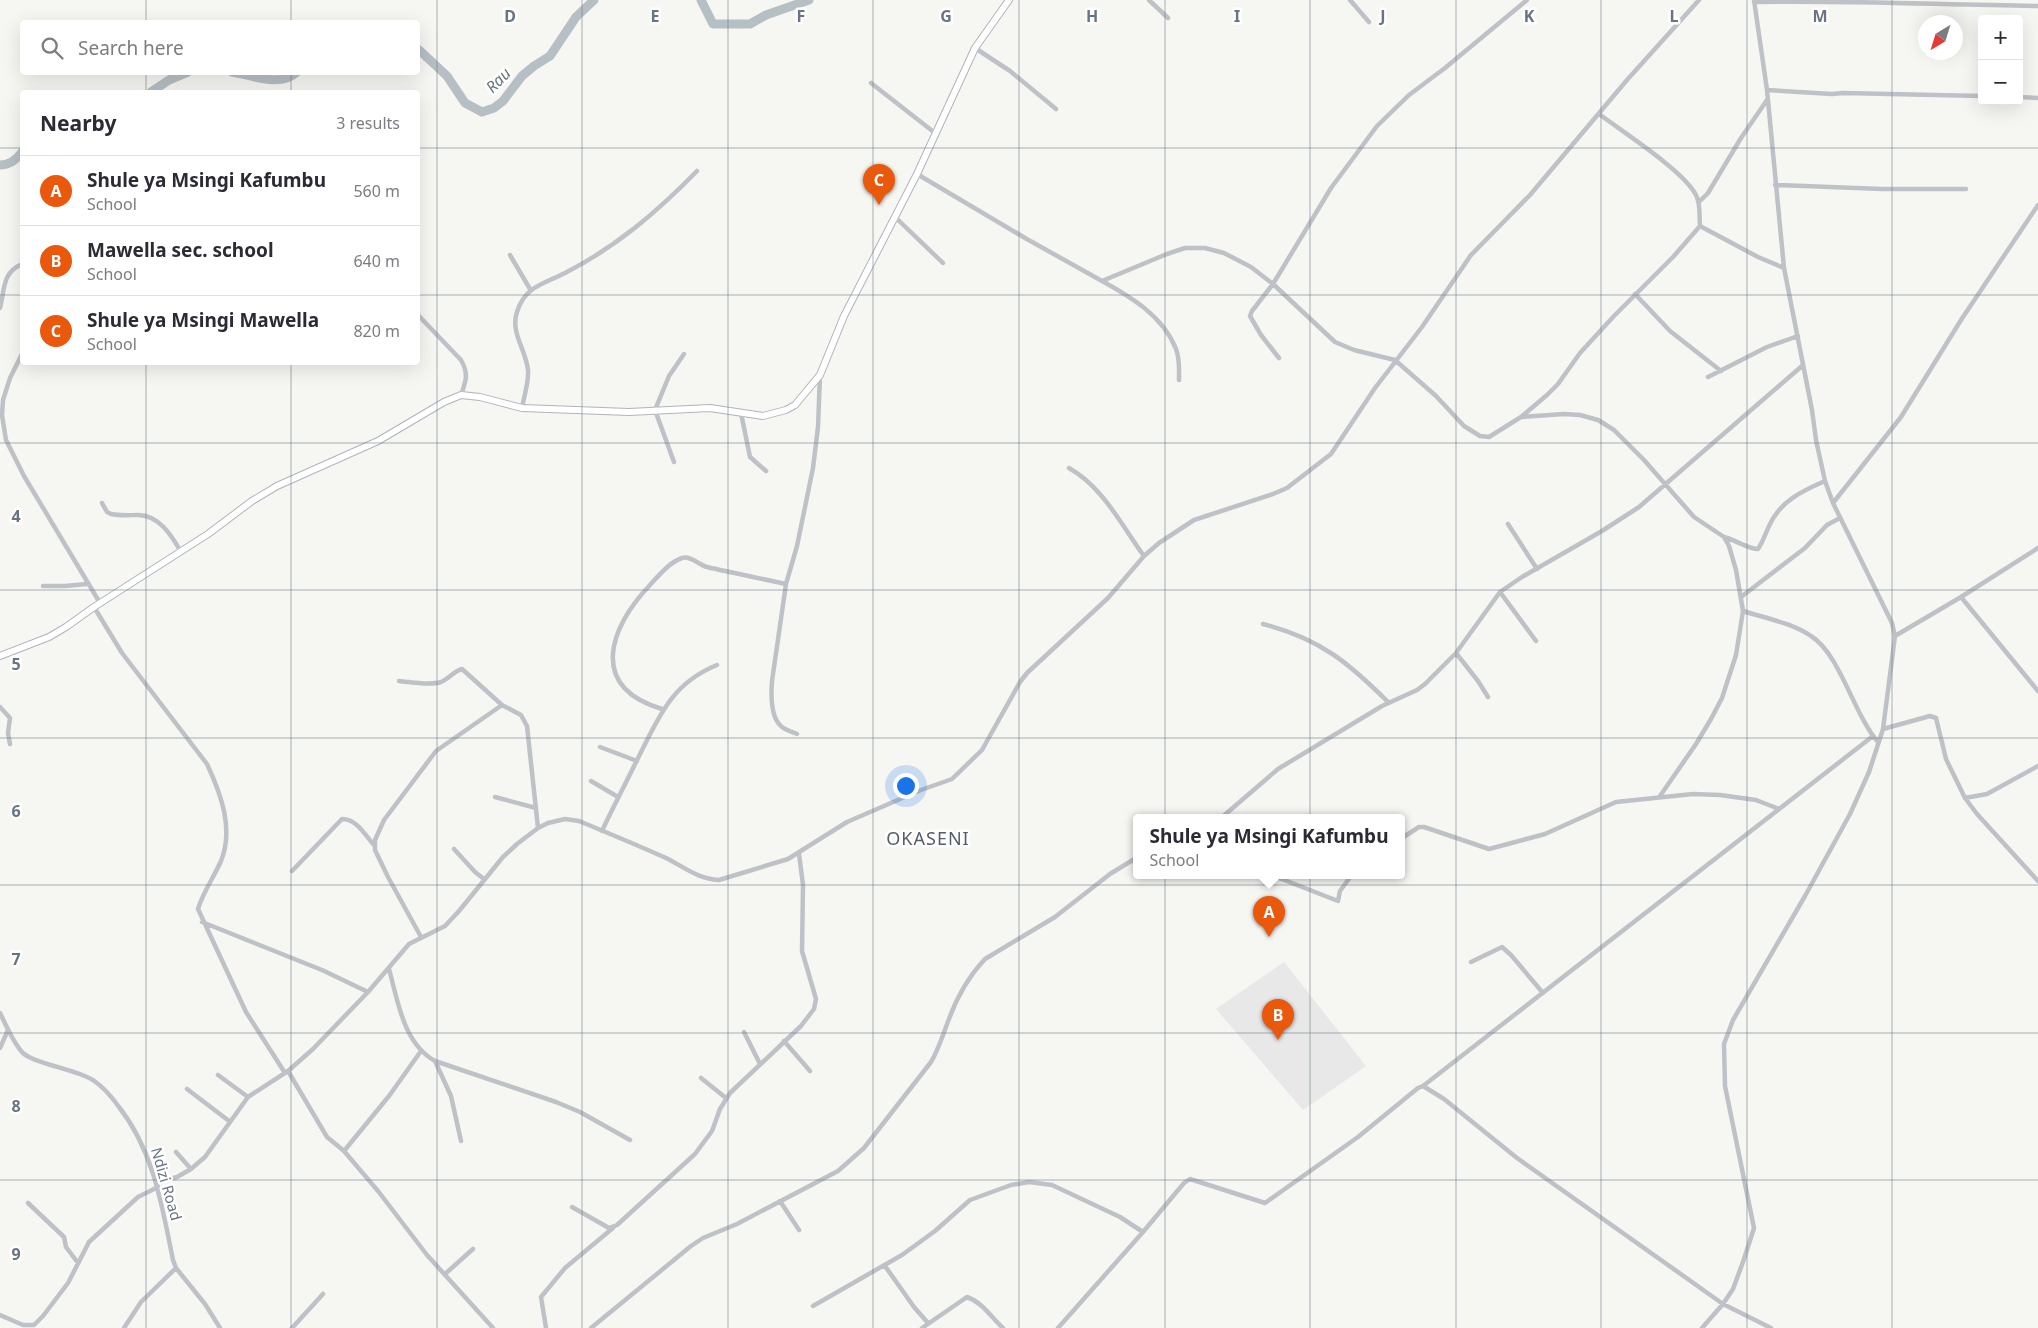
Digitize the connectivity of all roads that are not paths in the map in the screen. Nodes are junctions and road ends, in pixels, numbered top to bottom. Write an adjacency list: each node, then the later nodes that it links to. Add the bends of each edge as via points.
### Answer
1 (1009, 0): 10 (street)
2 (1149, 0): 8 (street)
3 (1350, 0): 9 (street)
4 (1527, 0): 33 (street, via 1409,95 1377,126 1331,188)
5 (1699, 0): 18 (street)
6 (1754, 1): 7 (street); 12 (street)
7 (2038, 6)
8 (1168, 18)
9 (1369, 22)
10 (975, 48): 17 (street, via 1010,70); 19 (street)
11 (871, 83): 19 (street)
12 (1767, 90): 13 (street); 16 (street)
13 (1978, 96)
14 (2023, 97): 15 (street)
15 (2038, 98)
16 (1768, 99): 22 (street); 24 (street, via 1708,194)
17 (1056, 109)
18 (1599, 114): 24 (street, via 1679,175); 42 (street, via 1530,195 1471,255)
19 (934, 133): 21 (street)
20 (696, 171): 34 (street, via 664,204 611,246)
21 (917, 174): 26 (street); 32 (street)
22 (1775, 185): 23 (street); 31 (street)
23 (1966, 189)
24 (1698, 202): 27 (street)
25 (2038, 205): 59 (street, via 1901,417)
26 (894, 216): 29 (street); 45 (street, via 844,316)
27 (1700, 226): 31 (street); 35 (street)
28 (510, 254): 34 (street)
29 (943, 262)
30 (20, 265): 36 (street, via 7,276)
31 (1784, 268): 38 (street)
32 (1102, 281): 33 (street, via 1185,248 1205,248 1240,260); 47 (street, via 1126,294 1158,321 1176,349)
33 (1273, 284): 41 (street, via 1250,316 1260,335); 42 (street, via 1335,342)
34 (530, 289): 49 (street, via 515,320 528,371)
35 (1635, 294): 44 (street, via 1670,331); 52 (street, via 1580,353 1558,384)
36 (0, 308)
37 (420, 317): 48 (street, via 465,366 467,380)
38 (1798, 336): 43 (street); 44 (street, via 1767,347)
39 (684, 354): 50 (street, via 669,376)
40 (20, 358): 67 (street, via 3,400 3,431 24,476)
41 (1279, 358)
42 (1395, 360): 52 (street, via 1464,426 1480,436 1489,437); 65 (street, via 1325,460 1273,494 1194,520)
43 (1802, 366): 56 (street); 57 (street)
44 (1721, 371): 46 (street)
45 (820, 375): 51 (street, via 806,394 786,410 762,416); 68 (street, via 813,468)
46 (1708, 377)
47 (1180, 380)
48 (461, 395): 49 (street); 64 (street, via 378,441 277,486)
49 (522, 408): 50 (street)
50 (655, 410): 51 (street, via 710,408); 53 (street)
51 (741, 413): 55 (street, via 750,457)
52 (1521, 417): 57 (street, via 1564,414 1598,420 1614,430)
53 (674, 462)
54 (1069, 468): 65 (street, via 1089,481)
55 (766, 470)
56 (1825, 481): 59 (street); 62 (street, via 1794,496 1781,508 1758,549)
57 (1665, 484): 62 (street, via 1694,517); 66 (street, via 1620,520)
58 (102, 503): 64 (street, via 111,514 152,517 171,536)
59 (1833, 503): 60 (street)
60 (1840, 518): 71 (street); 76 (street, via 1892,623)
61 (1508, 524): 66 (street)
62 (1724, 537): 71 (street, via 1733,558)
63 (2038, 548): 72 (street)
64 (181, 552): 73 (street)
65 (1144, 556): 109 (street, via 1108,598 1027,673 988,740 963,770 947,782 847,822)
66 (1537, 570): 70 (street)
67 (87, 584): 69 (street); 73 (street)
68 (786, 584): 87 (street, via 707,567 684,557 655,579 622,623 612,653 612,665 626,689); 89 (street, via 771,696 780,725)
69 (42, 586)
70 (1500, 592): 77 (street); 78 (street)
71 (1741, 597): 74 (street)
72 (1962, 597): 76 (street); 82 (street)
73 (97, 605): 79 (street, via 48,637); 116 (street, via 122,653 208,764 216,782 226,821 226,846 199,904)
74 (1743, 610): 90 (street, via 1801,630 1820,642); 97 (street, via 1736,655 1722,698 1696,744)
75 (1263, 624): 84 (street, via 1288,631 1328,650 1363,676)
76 (1895, 636): 88 (street)
77 (1536, 642)
78 (1456, 653): 83 (street); 84 (street, via 1418,690)
79 (0, 656)
80 (717, 665): 87 (street, via 689,680)
81 (399, 680): 85 (street, via 434,683 462,670)
82 (2038, 691)
83 (1488, 697)
84 (1389, 702): 103 (street, via 1278,769)
85 (502, 705): 101 (street, via 521,715 527,726); 107 (street, via 436,751 384,820)
86 (0, 706): 92 (street, via 10,718)
87 (662, 709): 94 (street)
88 (1883, 729): 91 (street); 100 (street, via 1930,716 1936,718 1946,759)
89 (797, 734)
90 (1873, 736): 91 (street); 102 (street)
91 (1878, 742): 157 (street, via 1850,814 1733,1020 1724,1044 1725,1086 1754,1228 1733,1289)
92 (10, 744)
93 (600, 747): 94 (street)
94 (636, 761): 99 (street)
95 (2038, 766): 100 (street, via 1987,794)
96 (591, 781): 99 (street)
97 (1660, 796): 102 (street, via 1720,795 1756,800); 106 (street, via 1616,802 1545,834 1489,849 1424,827 1418,827)
98 (495, 797): 101 (street)
99 (618, 797): 105 (street)
100 (1966, 798): 115 (street)
101 (536, 808): 104 (street)
102 (1779, 809): 121 (street)
103 (1226, 814)
104 (538, 828): 105 (street, via 571,819); 112 (street, via 503,857)
105 (602, 831): 109 (street, via 708,879 720,880 753,871)
106 (1405, 836)
107 (374, 845): 111 (street, via 354,823 342,820); 117 (street)
108 (454, 849): 112 (street)
109 (798, 854): 125 (street, via 803,885 802,951 816,999 811,1014)
110 (1133, 860): 145 (street, via 1055,917 985,959 958,998 931,1062 864,1148 838,1171)
111 (292, 871)
112 (484, 879): 117 (street, via 445,926)
113 (1282, 879): 114 (street, via 1338,901)
114 (1349, 879)
115 (2038, 881)
116 (202, 922): 120 (street); 131 (street, via 246,1012)
117 (421, 937): 119 (street, via 409,944)
118 (1470, 962): 121 (street, via 1502,947)
119 (389, 969): 120 (street); 127 (street, via 409,1034)
120 (368, 992): 131 (street)
121 (1543, 993): 134 (street)
122 (0, 1012): 123 (street, Ndizi Road)
123 (8, 1030): 126 (street); 144 (street, Ndizi Road, via 30,1058 75,1071 93,1080 110,1096 135,1129)
124 (744, 1032): 129 (street)
125 (784, 1041): 129 (street); 130 (street)
126 (0, 1048)
127 (421, 1051): 128 (street); 141 (street)
128 (435, 1061): 139 (street, via 556,1102); 140 (street, via 451,1096)
129 (760, 1064): 137 (street)
130 (810, 1071)
131 (286, 1072): 136 (street); 141 (street, via 327,1137)
132 (218, 1075): 136 (street)
133 (701, 1078): 137 (street)
134 (1423, 1086): 150 (street, via 1266,1203 1190,1179); 157 (street, via 1517,1158)
135 (187, 1089): 138 (street)
136 (248, 1097): 138 (street)
137 (726, 1098): 148 (street, via 712,1131 695,1154)
138 (229, 1121): 143 (street, via 205,1157)
139 (630, 1140)
140 (461, 1141)
141 (344, 1151): 155 (street)
142 (176, 1152): 143 (street)
143 (191, 1169): 144 (street)
144 (157, 1185): 152 (street, via 138,1197 94,1237); 154 (street, Ndizi Road)
145 (780, 1201): 149 (street); 166 (street, via 691,1246)
146 (28, 1203): 152 (street, via 64,1237 66,1247)
147 (572, 1206): 148 (street, via 603,1226)
148 (614, 1227): 165 (street, via 565,1268 542,1296)
149 (799, 1230)
150 (1144, 1232): 153 (street, via 1052,1185 1029,1182 970,1200); 169 (street)
151 (473, 1249): 155 (street)
152 (78, 1263): 159 (street, via 65,1287 34,1325 24,1325)
153 (885, 1266): 158 (street); 160 (street)
154 (176, 1268): 161 (street, via 141,1302); 162 (street, Ndizi Road)
155 (445, 1274): 164 (street)
156 (323, 1294): 163 (street)
157 (1723, 1304): 170 (street); 171 (street)
158 (813, 1306)
159 (0, 1315)
160 (928, 1323): 167 (street); 168 (street, via 967,1297 985,1309)
161 (124, 1328)
162 (220, 1328)
163 (292, 1328)
164 (493, 1328)
165 (546, 1328)
166 (592, 1328)
167 (922, 1328)
168 (1003, 1328)
169 (1058, 1328)
170 (1702, 1328)
171 (1771, 1328)

